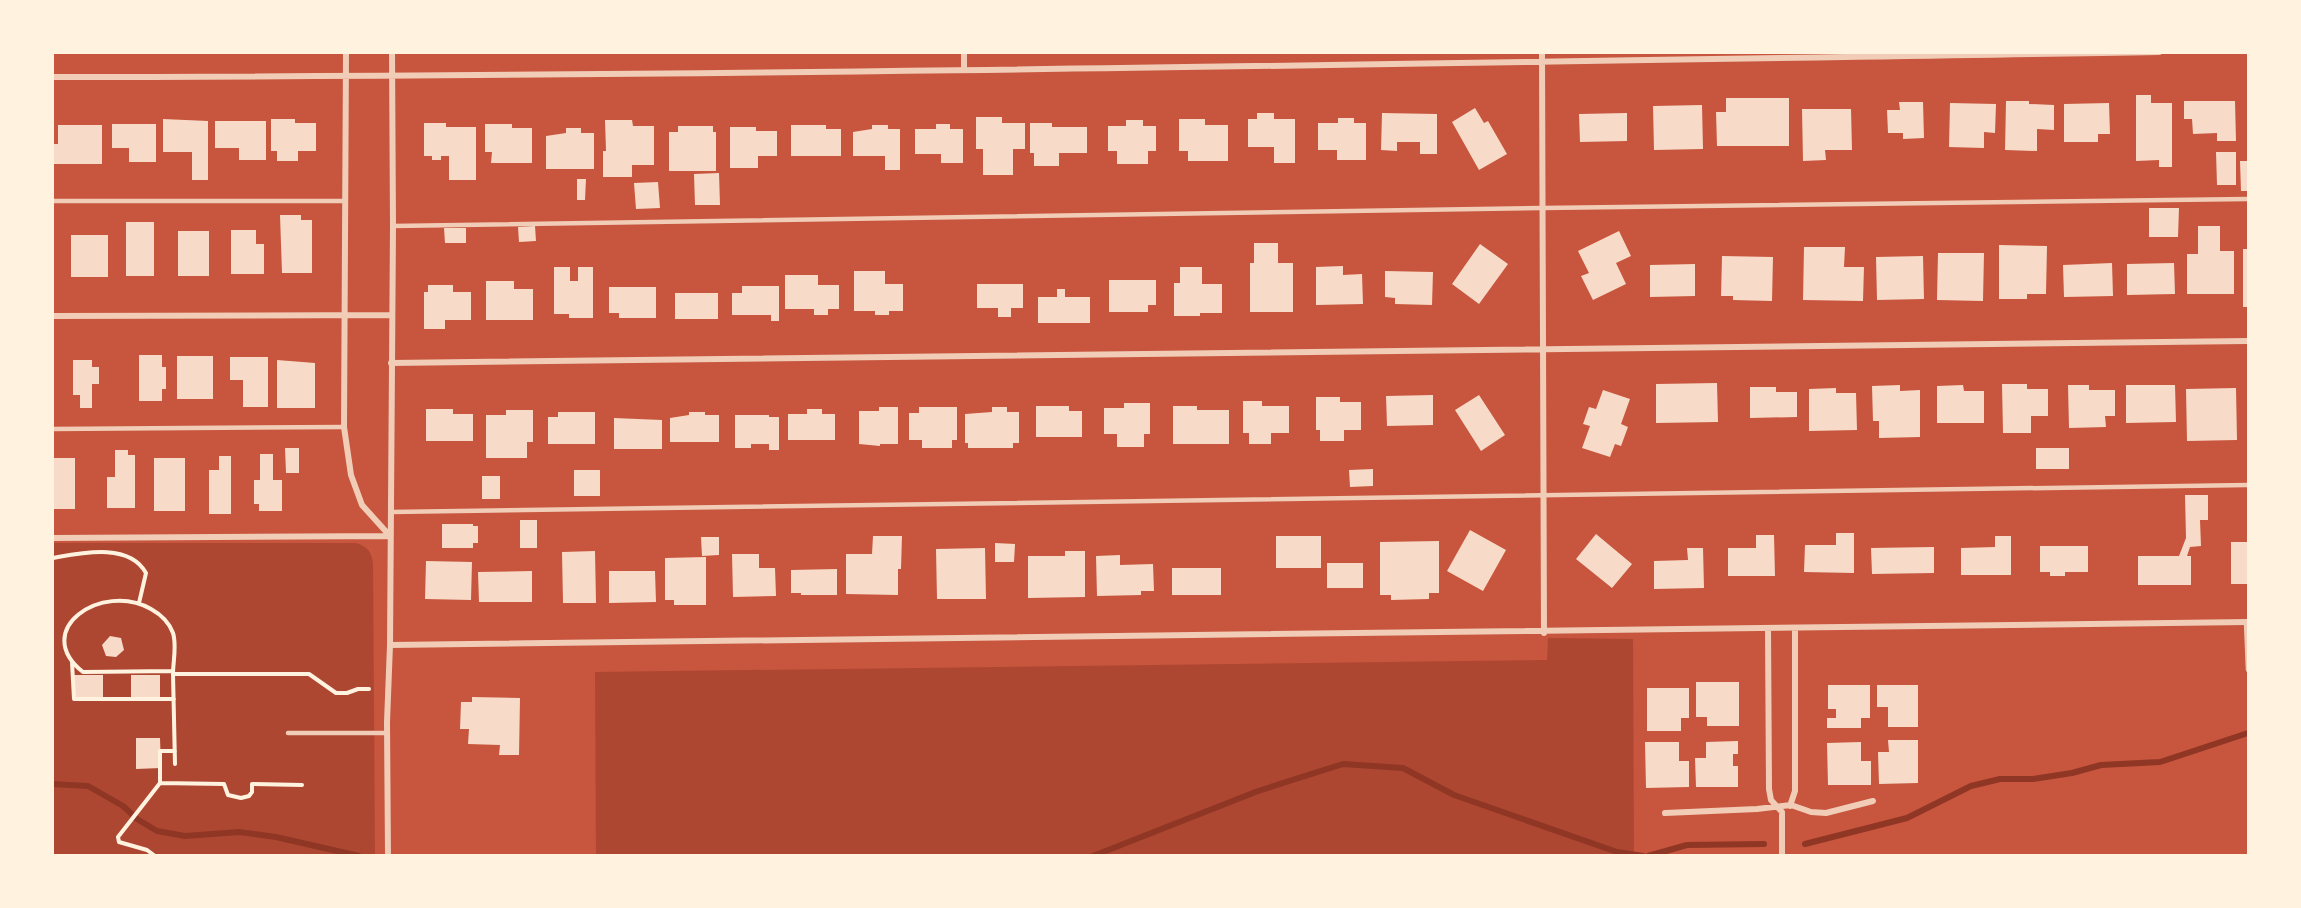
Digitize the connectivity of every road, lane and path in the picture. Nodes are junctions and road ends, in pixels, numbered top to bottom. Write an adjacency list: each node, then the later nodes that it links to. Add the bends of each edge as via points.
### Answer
1 (345, 52): 11 (street)
2 (392, 52): 9 (street)
3 (964, 52): 8 (street)
4 (1542, 52): 7 (street)
5 (2159, 52): 6 (street)
6 (2118, 53): 7 (street)
7 (1542, 60): 8 (street); 15 (street)
8 (964, 70): 9 (street)
9 (392, 75): 11 (street); 16 (street)
10 (52, 77): 11 (street)
11 (346, 77): 14 (street)
12 (2248, 199): 15 (lane)
13 (52, 201): 14 (lane)
14 (345, 201): 17 (street)
15 (1542, 207): 16 (lane); 21 (street)
16 (393, 226): 18 (street)
17 (345, 315): 18 (street); 19 (street); 23 (street)
18 (392, 315): 22 (street)
19 (52, 316)
20 (2248, 341): 21 (street)
21 (1543, 349): 22 (street); 26 (street)
22 (391, 363): 27 (street)
23 (344, 427): 24 (lane); 28 (street, via 351,475 362,505)
24 (52, 429)
25 (2248, 485): 26 (lane)
26 (1543, 494): 27 (lane); 35 (street)
27 (391, 512): 28 (street)
28 (390, 536): 29 (street); 36 (street)
29 (52, 538)
30 (52, 558): 31 (path, via 95,552 133,558 146,573)
31 (139, 603): 37 (path, via 98,603 73,619 65,642); 39 (path, via 155,611 174,635)
32 (2247, 622): 34 (street); 38 (lane)
33 (1768, 629): 34 (street); 35 (street); 49 (street, via 1769,789)
34 (1795, 629): 50 (street, via 1795,791)
35 (1544, 633): 36 (street)
36 (390, 645): 43 (street)
37 (72, 662): 39 (path, via 83,672); 41 (path, via 74,699)
38 (2248, 670)
39 (173, 673): 40 (path, via 309,674 336,693); 41 (path)
40 (369, 688)
41 (174, 699): 44 (path)
42 (288, 733): 43 (lane)
43 (387, 733): 54 (street)
44 (175, 751): 45 (path); 46 (path, via 160,751)
45 (175, 764)
46 (160, 783): 47 (path, via 224,784 228,795 241,798 249,796 252,784); 53 (path, via 118,837 119,842)
47 (302, 785)
48 (1873, 801): 50 (street, via 1826,813)
49 (1775, 805): 50 (street); 51 (street); 52 (street)
50 (1791, 805): 51 (street)
51 (1782, 812): 55 (street)
52 (1665, 813)
53 (155, 855)
54 (388, 855)
55 (1782, 855)

